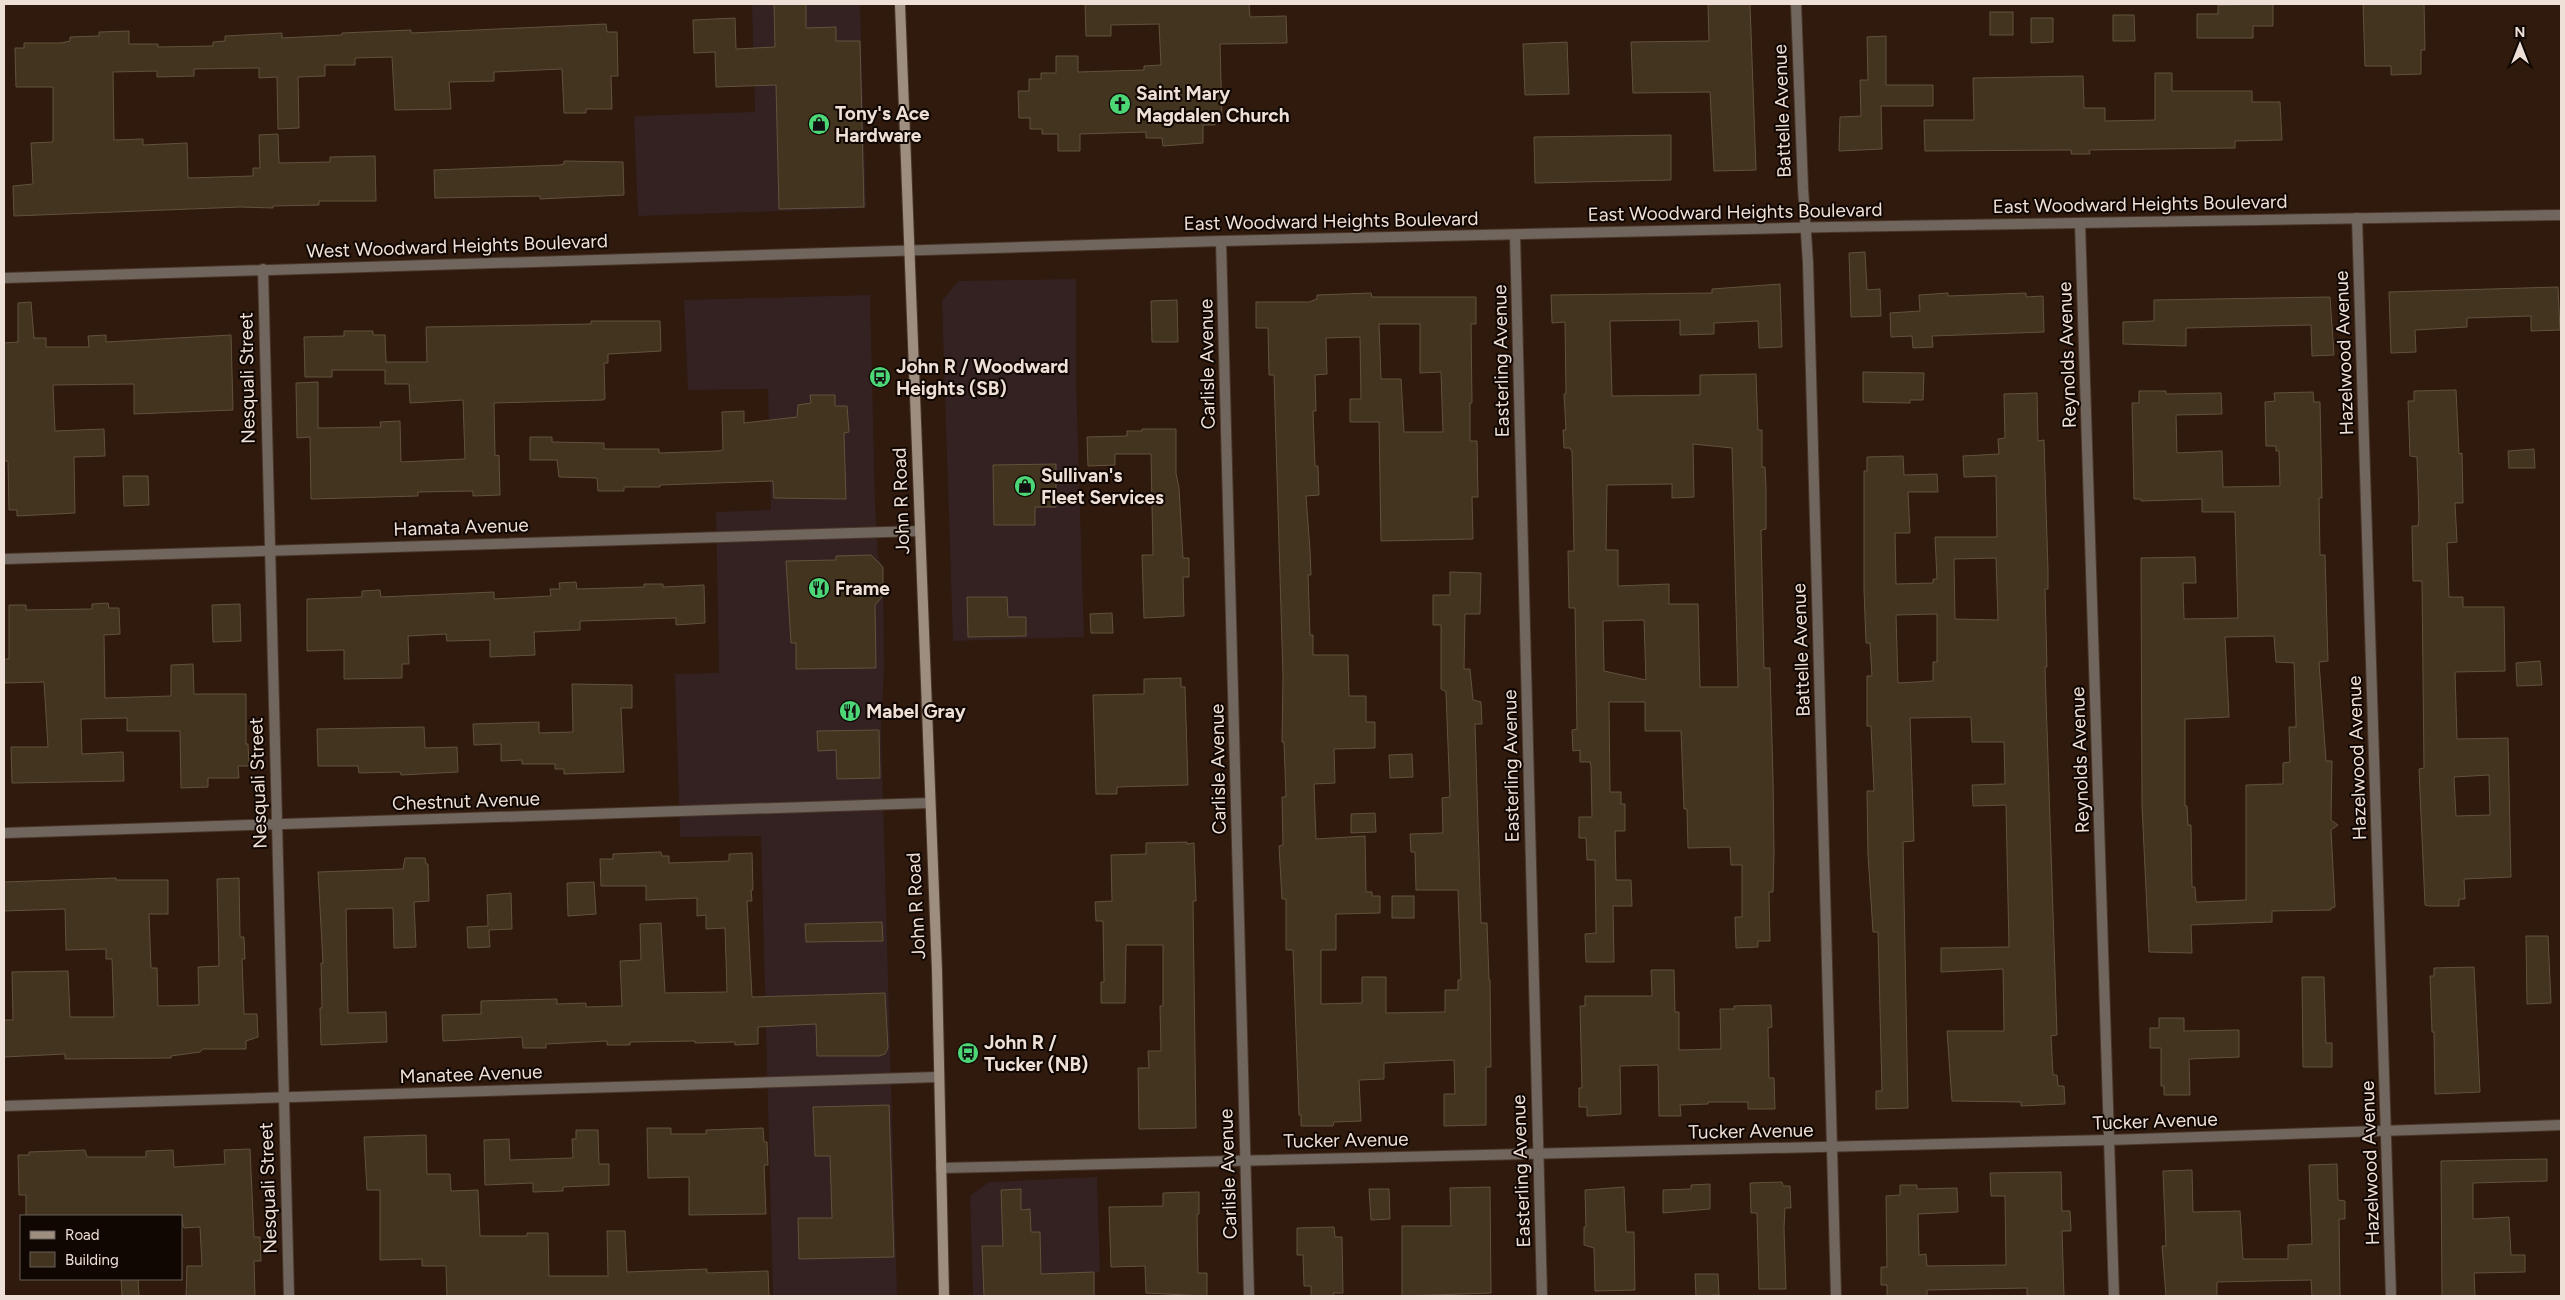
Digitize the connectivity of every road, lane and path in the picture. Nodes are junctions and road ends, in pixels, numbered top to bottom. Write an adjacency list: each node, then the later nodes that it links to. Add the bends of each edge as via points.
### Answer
1 (900, 4): 9 (main road, John R Road)
2 (1796, 4): 6 (street, Battelle Avenue)
3 (2561, 215): 4 (street, East Woodward Heights Boulevard)
4 (2357, 218): 5 (street, East Woodward Heights Boulevard); 22 (street, Hazelwood Avenue)
5 (2080, 223): 6 (street, East Woodward Heights Boulevard); 23 (street, Reynolds Avenue)
6 (1806, 228): 7 (street, East Woodward Heights Boulevard); 24 (street, Battelle Avenue)
7 (1515, 235): 8 (street, East Woodward Heights Boulevard); 25 (street, Easterling Avenue)
8 (1221, 241): 9 (street, East Woodward Heights Boulevard); 26 (street, Carlisle Avenue)
9 (910, 249): 10 (street, West Woodward Heights Boulevard); 12 (main road, John R Road)
10 (263, 270): 11 (street, West Woodward Heights Boulevard); 13 (street, Nesquali Street)
11 (4, 278)
12 (918, 531): 13 (street, Hamata Avenue); 15 (main road, John R Road)
13 (269, 551): 14 (street, Hamata Avenue); 16 (street, Nesquali Street)
14 (4, 559)
15 (929, 803): 16 (street, Chestnut Avenue); 18 (main road, John R Road)
16 (276, 824): 17 (street, Chestnut Avenue); 19 (street, Nesquali Street)
17 (4, 833)
18 (938, 1077): 19 (street, Manatee Avenue); 27 (main road, John R Road)
19 (283, 1097): 20 (street, Manatee Avenue); 28 (street, Nesquali Street)
20 (4, 1106)
21 (2561, 1125): 22 (street, Tucker Avenue)
22 (2386, 1130): 23 (street, Tucker Avenue); 34 (street, Hazelwood Avenue)
23 (2108, 1140): 24 (street, Tucker Avenue); 33 (street, Reynolds Avenue)
24 (1832, 1146): 25 (street, Tucker Avenue); 32 (street, Battelle Avenue)
25 (1538, 1154): 26 (street, Tucker Avenue); 31 (street, Easterling Avenue)
26 (1245, 1160): 27 (street, Tucker Avenue); 30 (street, Carlisle Avenue)
27 (941, 1168): 29 (main road, John R Road)
28 (289, 1296)
29 (944, 1296)
30 (1249, 1296)
31 (1542, 1296)
32 (1836, 1296)
33 (2114, 1296)
34 (2392, 1296)

